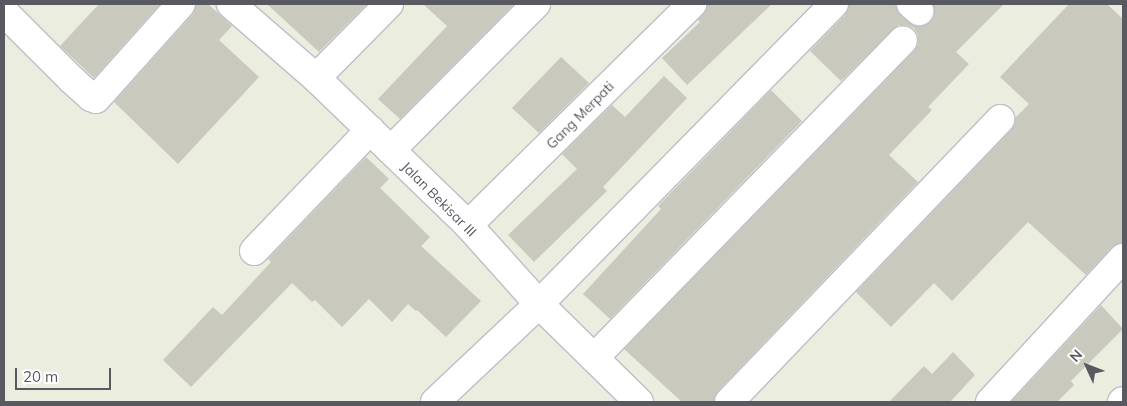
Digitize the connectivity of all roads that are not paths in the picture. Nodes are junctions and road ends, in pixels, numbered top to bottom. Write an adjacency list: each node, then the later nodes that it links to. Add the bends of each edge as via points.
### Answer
1 (181, 4): 7 (street, via 96,99)
2 (389, 4): 9 (street)
3 (536, 4): 12 (street)
4 (692, 4): 13 (street, Gang Merpati)
5 (834, 4): 16 (street)
6 (237, 5): 9 (street, Jalan Bekisar III)
7 (4, 12)
8 (903, 40): 17 (street)
9 (316, 78): 11 (street, Jalan Bekisar III)
10 (1000, 119): 20 (street)
11 (370, 130): 12 (street, Jalan Bekisar III); 14 (street)
12 (391, 150): 13 (street, Jalan Bekisar III)
13 (468, 225): 16 (street, Jalan Bekisar III)
14 (254, 251)
15 (1123, 258): 21 (street)
16 (539, 304): 17 (street, Jalan Bekisar III); 18 (street)
17 (594, 358): 19 (street, Jalan Bekisar III)
18 (436, 402)
19 (639, 402)
20 (729, 402)
21 (990, 402)

